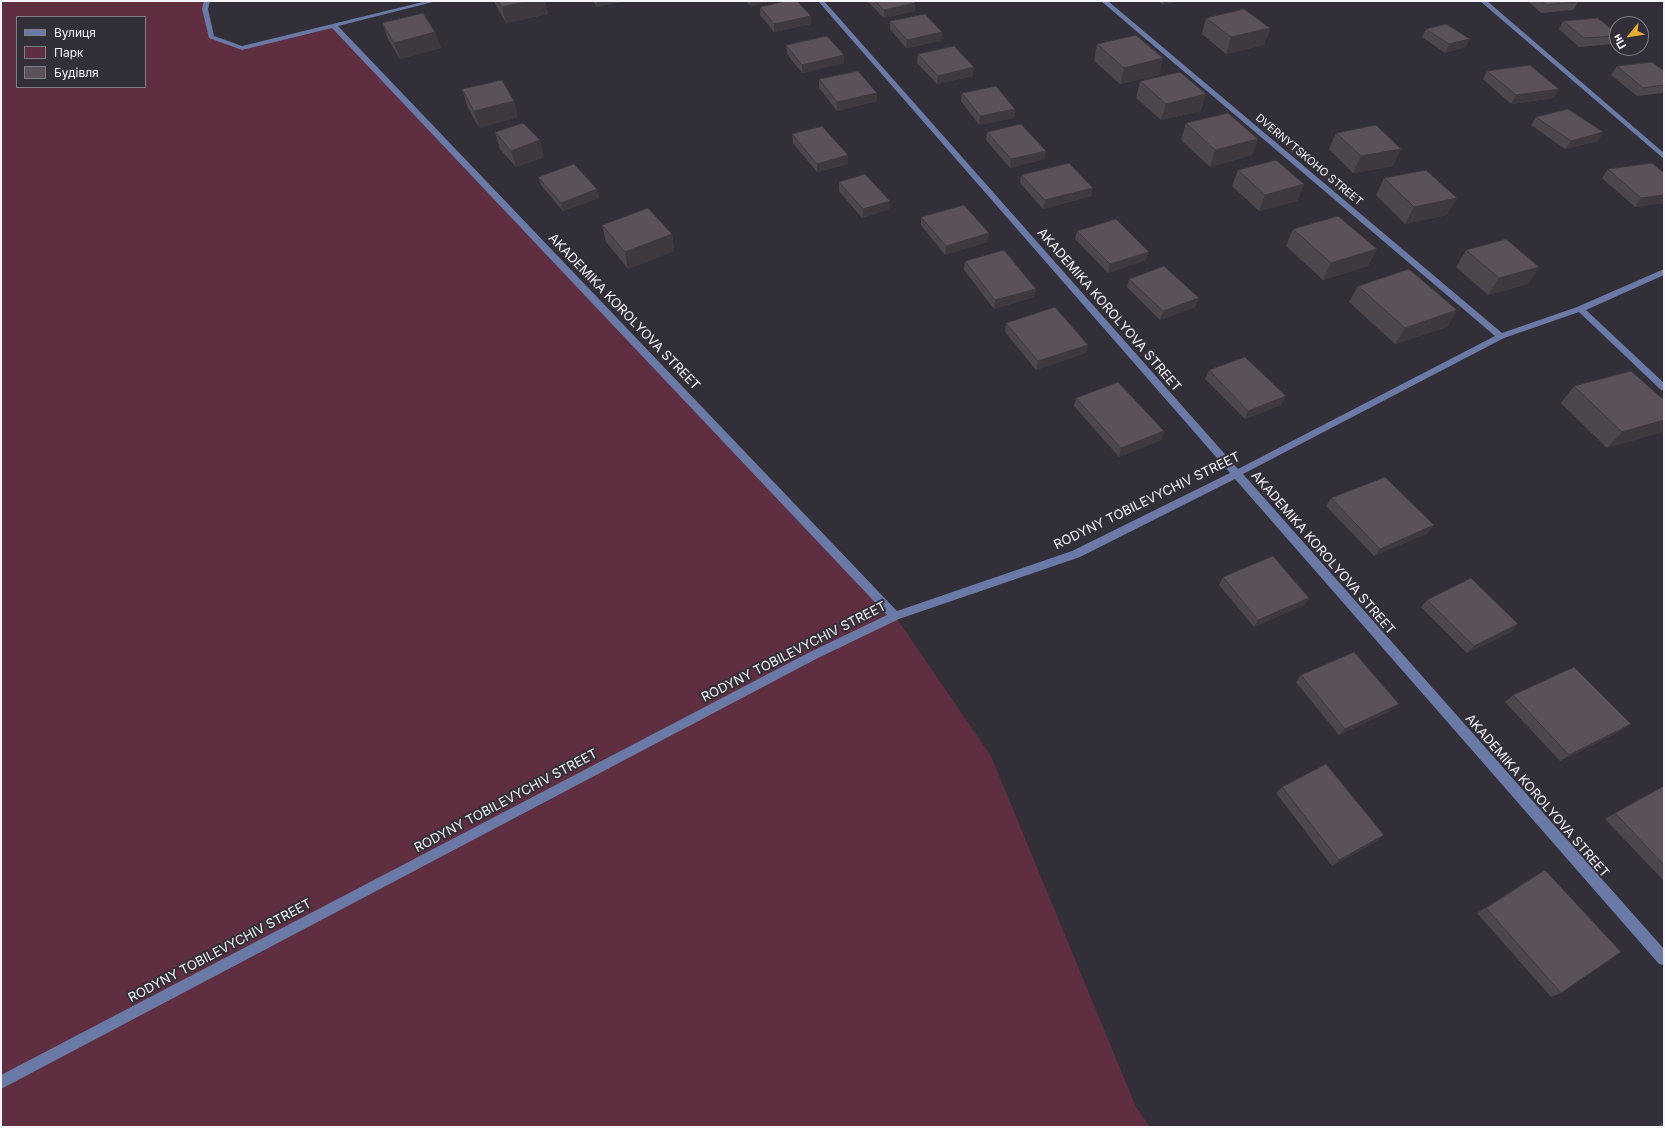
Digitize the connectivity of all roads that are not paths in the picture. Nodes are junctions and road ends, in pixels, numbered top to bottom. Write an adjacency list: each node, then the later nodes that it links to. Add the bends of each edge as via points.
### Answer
1 (207, 1): 6 (street, via 205,9 211,38 242,48)
2 (434, 1): 6 (street)
3 (821, 1): 12 (street, AKADEMIKA KOROLYOVA STREET)
4 (1104, 1): 10 (street, DVERNYTSKOHO STREET)
5 (1483, 1): 7 (street)
6 (333, 25): 13 (street, AKADEMIKA KOROLYOVA STREET)
7 (1664, 157)
8 (1664, 272): 9 (street, RODYNY TOBILEVYCHIV STREET)
9 (1580, 309): 10 (street, RODYNY TOBILEVYCHIV STREET); 11 (street)
10 (1501, 336): 12 (street, RODYNY TOBILEVYCHIV STREET)
11 (1664, 388)
12 (1236, 474): 13 (street, RODYNY TOBILEVYCHIV STREET, via 1076,554); 14 (street, AKADEMIKA KOROLYOVA STREET)
13 (895, 616): 15 (street, RODYNY TOBILEVYCHIV STREET, via 812,656)
14 (1664, 959)
15 (1, 1082)

